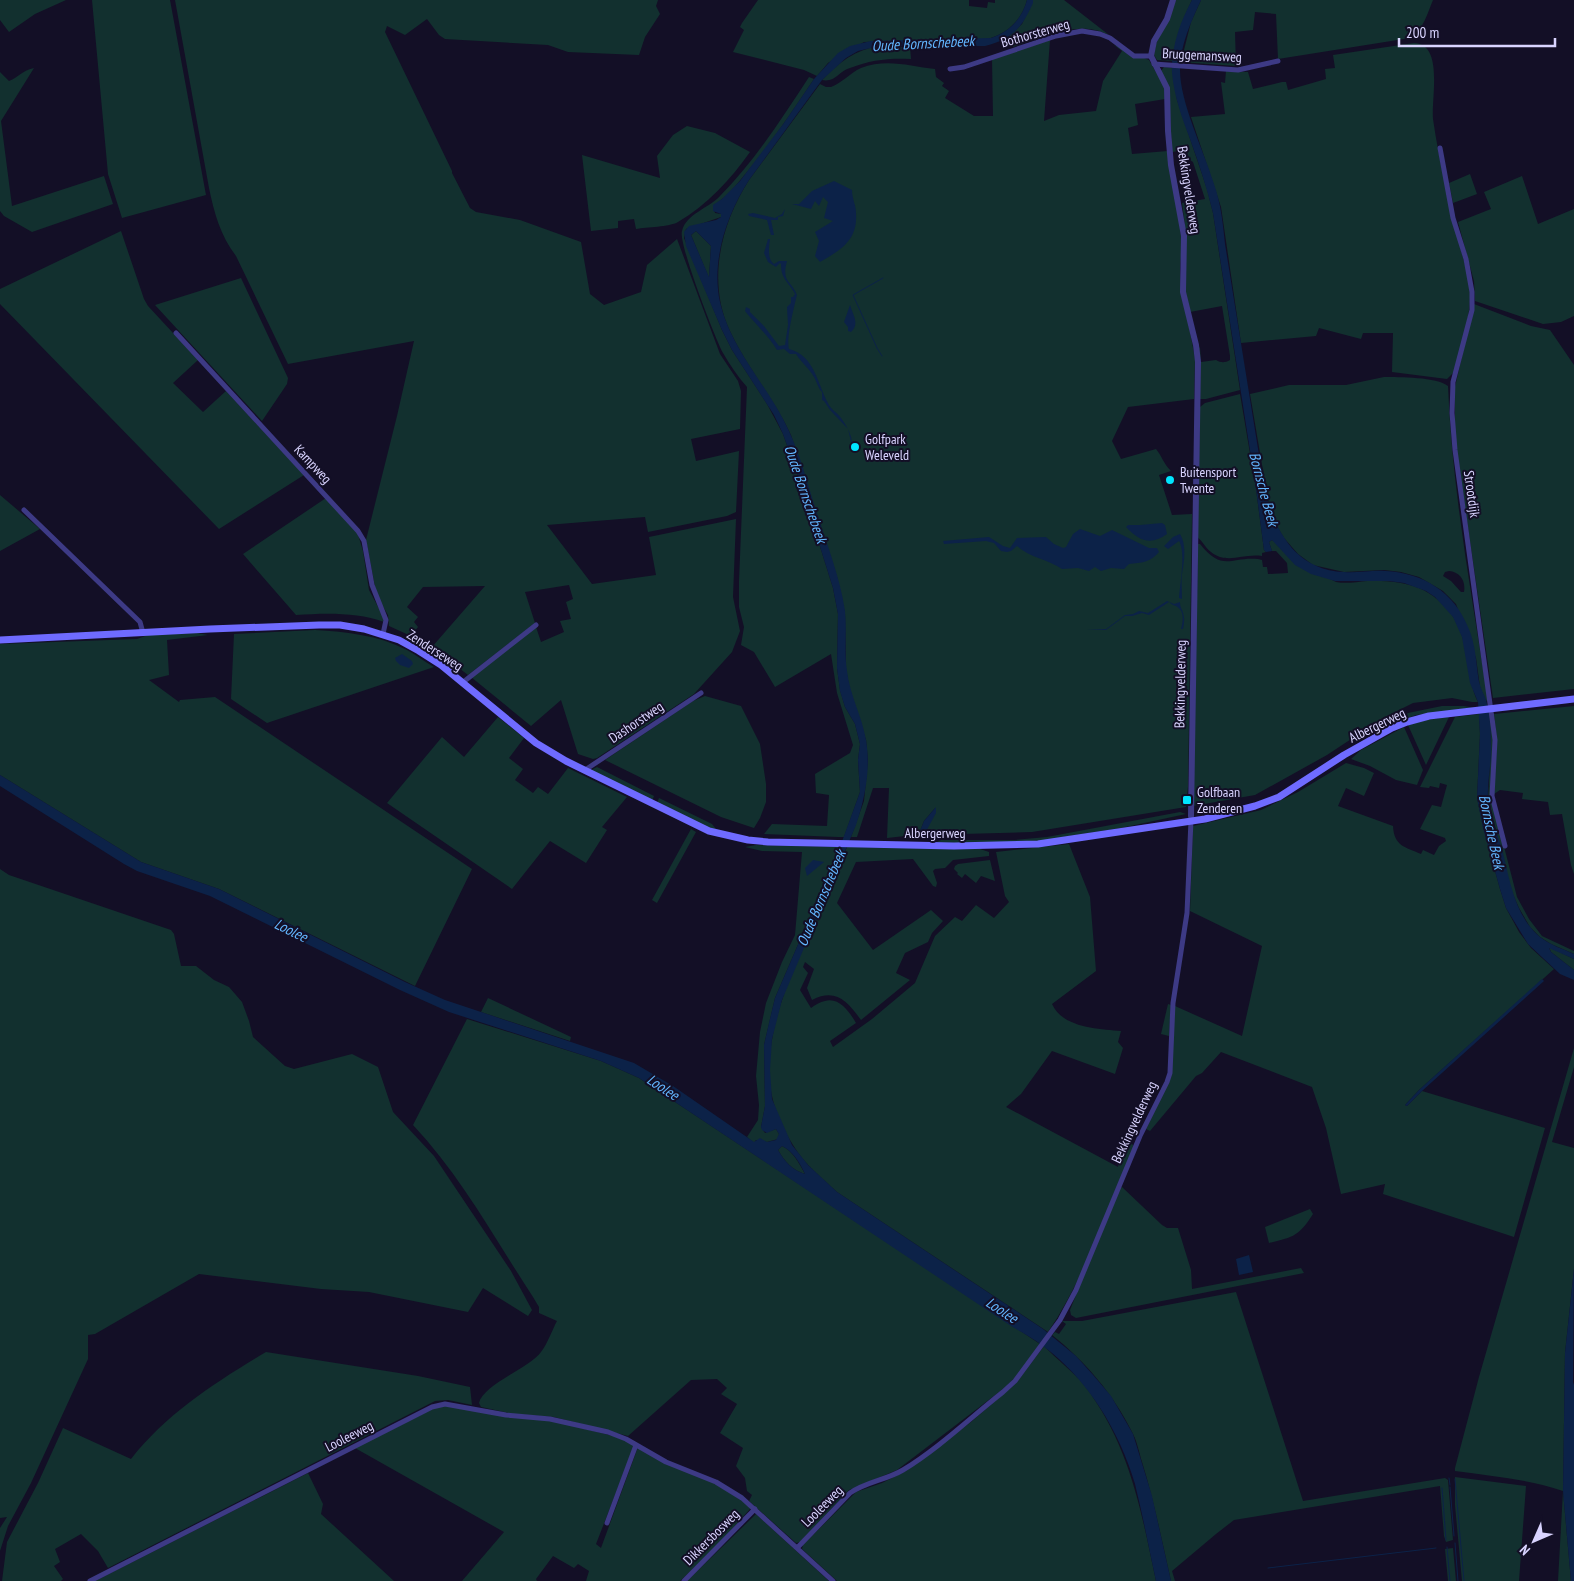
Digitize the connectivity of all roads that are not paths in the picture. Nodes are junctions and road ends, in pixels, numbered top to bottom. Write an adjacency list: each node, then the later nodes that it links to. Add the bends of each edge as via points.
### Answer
1 (1173, 0): 2 (street, via 1167,20 1154,41)
2 (1151, 56): 4 (street, Bekkingvelderweg); 5 (street, Bothorsterweg, via 1134,56 1100,34 1082,31)
3 (1278, 61): 4 (street, Bruggemansweg, via 1238,70)
4 (1154, 64): 18 (street, Bekkingvelderweg, via 1167,88 1171,165 1184,236 1183,292 1198,362)
5 (950, 69)
6 (1440, 148): 16 (street, Strootdijk, via 1451,210 1472,292 1472,310 1453,382 1452,413)
7 (176, 333): 11 (street, Kampweg, via 358,531 364,541 372,586 386,620)
8 (24, 510): 10 (street, via 140,622)
9 (536, 625): 13 (street)
10 (143, 632): 11 (main road, Zenderseweg, via 326,624); 12 (main road, Zenderseweg)
11 (383, 634): 13 (main road, Zenderseweg, via 419,651)
12 (0, 640)
13 (462, 682): 17 (main road, Zenderseweg, via 536,743)
14 (701, 693): 17 (street, Dashorstweg)
15 (1574, 699): 16 (main road, Albergerweg)
16 (1490, 709): 18 (main road, Albergerweg, via 1429,716 1407,722 1344,755 1279,797 1255,806); 20 (street, Strootdijk, via 1496,748 1492,796)
17 (585, 770): 19 (main road, Zenderseweg)
18 (1191, 819): 19 (main road, Albergerweg, via 1038,844 850,845 768,842); 21 (street, Bekkingvelderweg, via 1187,913 1173,1003 1170,1073 1076,1290)
19 (725, 836)
20 (1505, 846)
21 (1040, 1348): 25 (street, Looleeweg, via 1003,1392 903,1470 850,1493)
22 (636, 1445): 23 (street, Looleeweg, via 666,1462 727,1488); 24 (street); 26 (street, Looleeweg, via 608,1432 550,1419 506,1416 445,1404 432,1407)
23 (755, 1509): 25 (street, Looleeweg); 27 (street, Dikkersbosweg)
24 (607, 1523)
25 (798, 1547): 28 (street)
26 (90, 1581)
27 (684, 1581)
28 (833, 1581)

